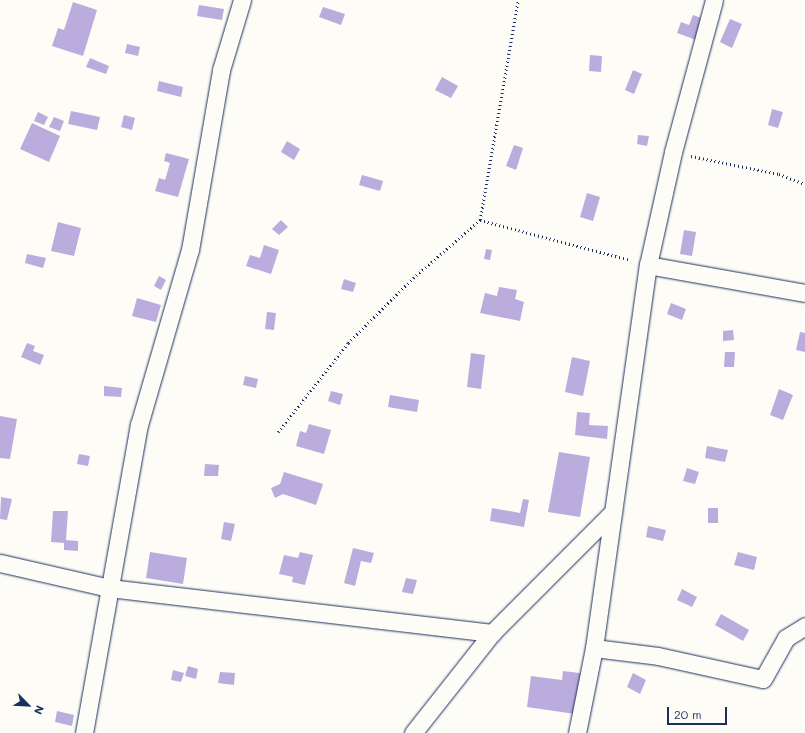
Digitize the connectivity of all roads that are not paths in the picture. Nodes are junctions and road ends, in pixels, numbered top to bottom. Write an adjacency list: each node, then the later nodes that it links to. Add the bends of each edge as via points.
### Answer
1 (242, 0): 7 (street, via 220,70 190,250 139,425)
2 (714, 0): 3 (street, via 673,152)
3 (648, 265): 4 (street); 5 (street)
4 (805, 294)
5 (613, 512): 9 (street); 10 (street)
6 (0, 563): 7 (street)
7 (109, 588): 9 (street); 11 (street)
8 (805, 626): 10 (street, via 786,638 763,679 658,656)
9 (492, 634): 12 (street)
10 (594, 648): 13 (street)
11 (84, 733)
12 (413, 733)
13 (577, 733)

